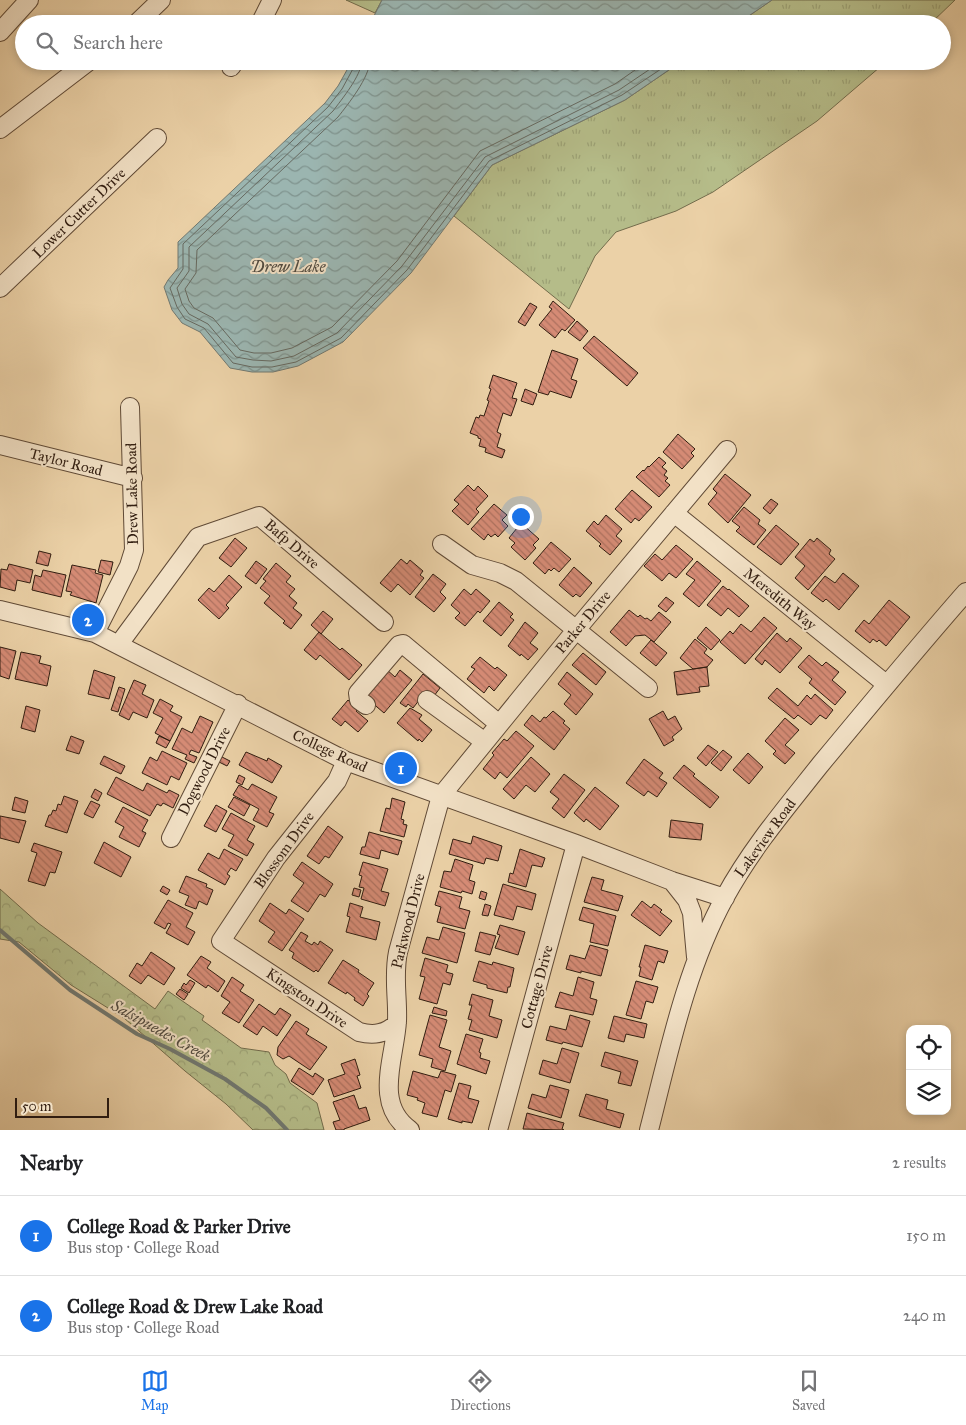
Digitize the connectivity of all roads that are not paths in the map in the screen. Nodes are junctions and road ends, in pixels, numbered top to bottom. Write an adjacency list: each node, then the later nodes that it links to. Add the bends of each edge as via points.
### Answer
1 (28, 0): 6 (street)
2 (161, 0): 4 (street)
3 (272, 0): 5 (street)
4 (145, 15)
5 (264, 15)
6 (0, 32)
7 (77, 70): 8 (street)
8 (0, 129)
9 (157, 138): 10 (street, Lower Cutter Drive)
10 (0, 288)
11 (130, 407): 14 (street, Drew Lake Road)
12 (0, 446): 14 (street, Taylor Road)
13 (727, 450): 15 (street, Parker Drive)
14 (132, 478): 21 (street, Drew Lake Road, via 134,550)
15 (674, 513): 20 (street, Parker Drive); 23 (street, Meredith Way)
16 (442, 544): 20 (street, via 464,561 516,581)
17 (966, 592): 23 (street, Lakeview Road)
18 (0, 610): 21 (street, College Road)
19 (384, 622): 22 (street, Bafp Drive, via 260,516 198,537)
20 (576, 630): 24 (street); 28 (street, Parker Drive)
21 (95, 633): 22 (street, College Road)
22 (119, 644): 26 (street, College Road)
23 (886, 684): 35 (street, Lakeview Road, via 756,847)
24 (648, 688)
25 (427, 700): 29 (street)
26 (238, 704): 30 (street, College Road); 32 (street, Dogwood Drive)
27 (366, 705): 28 (street, via 359,700 358,693 398,645 403,644)
28 (499, 724): 29 (street, Parker Drive)
29 (485, 742): 31 (street, Parker Drive)
30 (346, 761): 31 (street, College Road); 36 (street, Blossom Drive, via 337,781 276,858)
31 (442, 796): 33 (street, College Road); 38 (street, Parkwood Drive, via 396,963)
32 (171, 838)
33 (576, 844): 34 (street, College Road); 42 (street, Cottage Drive)
34 (672, 881): 35 (street, College Road); 37 (street, via 687,900 692,913)
35 (725, 898): 37 (street, Lakeview Road)
36 (221, 941): 39 (street, Kingston Drive)
37 (696, 962): 43 (street, Lakeview Road)
38 (397, 1023): 39 (street, Kingston Drive, via 387,1031 374,1034); 40 (street, Parkwood Drive)
39 (351, 1027): 40 (street, via 383,1050)
40 (390, 1065): 41 (street, Parkwood Drive, via 388,1086 391,1106)
41 (410, 1130)
42 (498, 1130)
43 (648, 1130)

